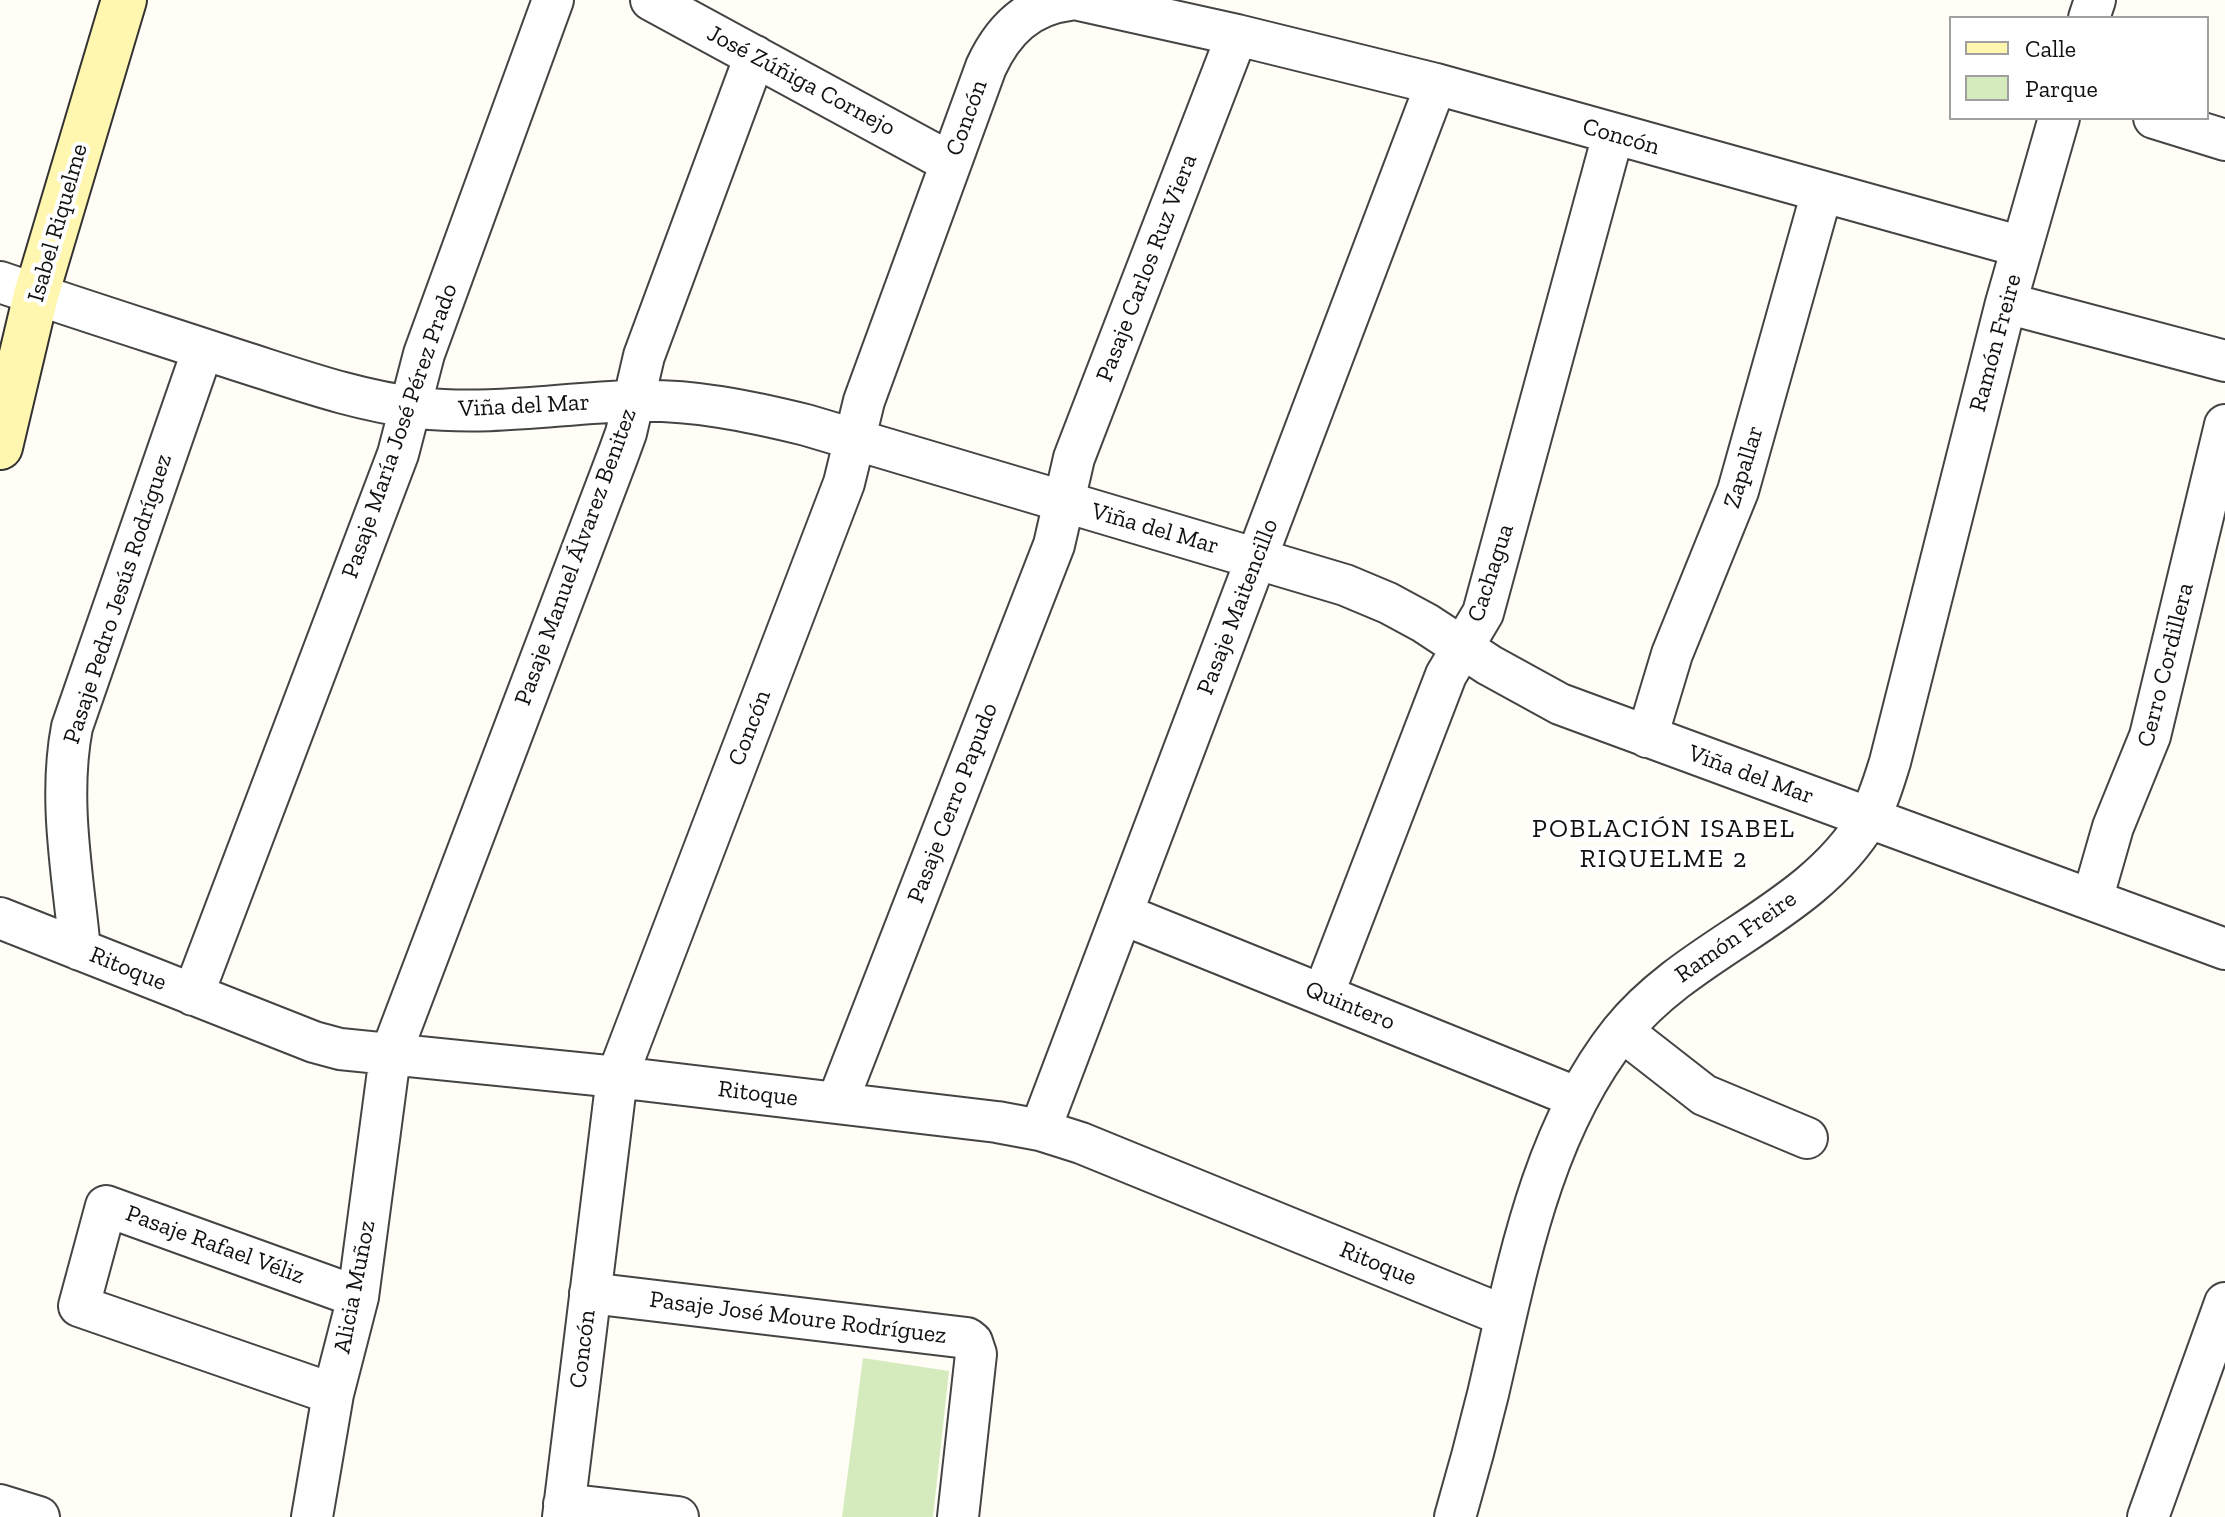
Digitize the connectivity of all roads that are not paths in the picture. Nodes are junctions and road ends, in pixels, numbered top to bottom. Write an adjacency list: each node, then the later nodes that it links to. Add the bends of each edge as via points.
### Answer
1 (124, 0): 16 (main road, Isabel Riquelme)
2 (553, 0): 21 (street, Pasaje María José Pérez Prado, via 424,354)
3 (651, 0): 7 (street, José Zúñiga Cornejo)
4 (1079, 0): 6 (street, Concón)
5 (1048, 2): 13 (street, Concón, via 1009,29 996,47)
6 (1237, 35): 8 (street, Concón); 25 (street, Pasaje Carlos Ruz Viera, via 1074,458)
7 (755, 56): 13 (street, José Zúñiga Cornejo); 20 (street, Pasaje Manuel Álvarez Benitez, via 644,356)
8 (1436, 84): 11 (street, Concón); 26 (street, Pasaje Maitencillo)
9 (2058, 120): 15 (street, Ramón Freire)
10 (2160, 120): 12 (street)
11 (1613, 135): 14 (street, Concón); 27 (street, Cachagua, via 1483,613)
12 (2225, 140)
13 (951, 163): 23 (street, Concón)
14 (1822, 192): 15 (street, Concón); 28 (street, Zapallar, via 1738,491 1672,654)
15 (2022, 247): 17 (street, Ramón Freire)
16 (18, 289): 18 (street, Viña del Mar); 24 (main road, Isabel Riquelme)
17 (2006, 303): 19 (street); 29 (street, Ramón Freire, via 1890,762)
18 (203, 349): 21 (street, Viña del Mar, via 327,389); 34 (street, Pasaje Pedro Jesús Rodríguez, via 67,751 65,793)
19 (2225, 361)
20 (633, 401): 21 (street, Viña del Mar, via 521,410); 23 (street, Viña del Mar, via 754,412); 38 (street, Pasaje Manuel Álvarez Benitez, via 618,455)
21 (410, 407): 35 (street, Pasaje María José Pérez Prado, via 396,460)
22 (2225, 425): 30 (street, Cerro Cordillera, via 2150,736 2113,827)
23 (854, 440): 25 (street, Viña del Mar); 39 (street, Concón, via 844,483)
24 (0, 447)
25 (1063, 502): 26 (street, Viña del Mar); 41 (street, Pasaje Cerro Papudo, via 1054,545)
26 (1256, 558): 27 (street, Viña del Mar, via 1388,603); 31 (street, Pasaje Maitencillo)
27 (1463, 648): 28 (street, Viña del Mar, via 1560,704); 36 (street, Cachagua, via 1446,675)
28 (1647, 737): 29 (street, Viña del Mar)
29 (1869, 818): 30 (street, Viña del Mar); 37 (street, Ramón Freire, via 1820,877 1678,976)
30 (2092, 900): 33 (street, Viña del Mar)
31 (1122, 914): 36 (street, Quintero); 42 (street, Pasaje Maitencillo)
32 (0, 918): 34 (street, Ritoque)
33 (2225, 949)
34 (80, 950): 35 (street, Ritoque)
35 (193, 995): 38 (street, Ritoque, via 314,1042)
36 (1323, 995): 40 (street, Quintero)
37 (1622, 1031): 40 (street, Ramón Freire); 43 (street, via 1704,1095)
38 (390, 1056): 39 (street, Ritoque); 45 (street, Alicia Muñoz)
39 (617, 1077): 41 (street, Ritoque); 44 (street, Concón)
40 (1578, 1098): 47 (street, Ramón Freire, via 1532,1216)
41 (837, 1103): 42 (street, Ritoque)
42 (1040, 1130): 47 (street, Ritoque)
43 (1807, 1138)
44 (590, 1293): 50 (street, Concón); 54 (street, Pasaje José Moure Rodríguez, via 967,1338 976,1354)
45 (358, 1297): 48 (street, Alicia Muñoz); 48 (street, Pasaje Rafael Véliz, via 106,1206 79,1306)
46 (2225, 1303): 56 (street)
47 (1505, 1316): 55 (street, Ramón Freire)
48 (333, 1394): 52 (street, Alicia Muñoz)
49 (0, 1505): 51 (street)
50 (563, 1510): 53 (street)
51 (39, 1517)
52 (312, 1517)
53 (678, 1517)
54 (958, 1517)
55 (1455, 1517)
56 (2148, 1517)

